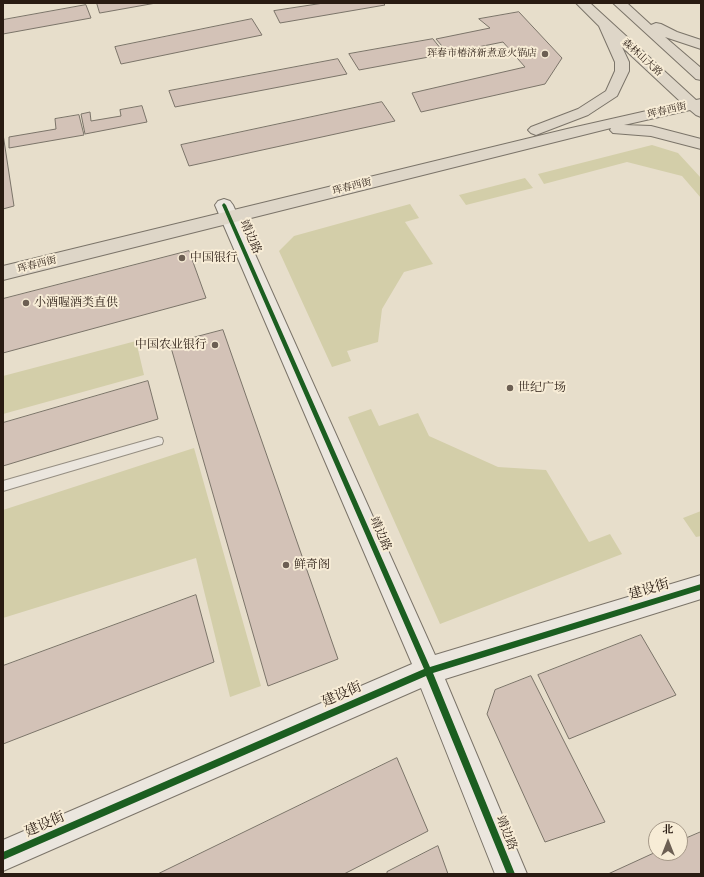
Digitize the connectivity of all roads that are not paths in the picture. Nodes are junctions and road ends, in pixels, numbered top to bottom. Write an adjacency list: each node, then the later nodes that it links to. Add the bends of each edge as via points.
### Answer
1 (582, 3): 4 (main road, 森林山大路)
2 (619, 3): 3 (main road)
3 (634, 17): 5 (main road); 6 (main road)
4 (604, 24): 8 (main road, 森林山大路); 10 (main road, via 622,62 622,71 612,93 583,112)
5 (701, 45)
6 (701, 76)
7 (701, 89): 8 (main road, 珲春西街)
8 (681, 93): 9 (main road, 森林山大路); 10 (main road, 珲春西街)
9 (698, 107): 11 (main road, 珲春西街)
10 (530, 132): 13 (main road, 珲春西街)
11 (567, 134): 12 (main road, via 619,129 651,132); 13 (main road, 珲春西街)
12 (701, 144)
13 (227, 211): 14 (main road, 珲春西街); 15 (main road, 珲春西街); 19 (street, 靖边路)
14 (3, 259)
15 (3, 273)
16 (158, 441): 17 (lane)
17 (3, 486)
18 (701, 587): 19 (street, 建设街)
19 (428, 671): 20 (street, 建设街); 21 (street, 靖边路)
20 (3, 856)
21 (511, 874)

